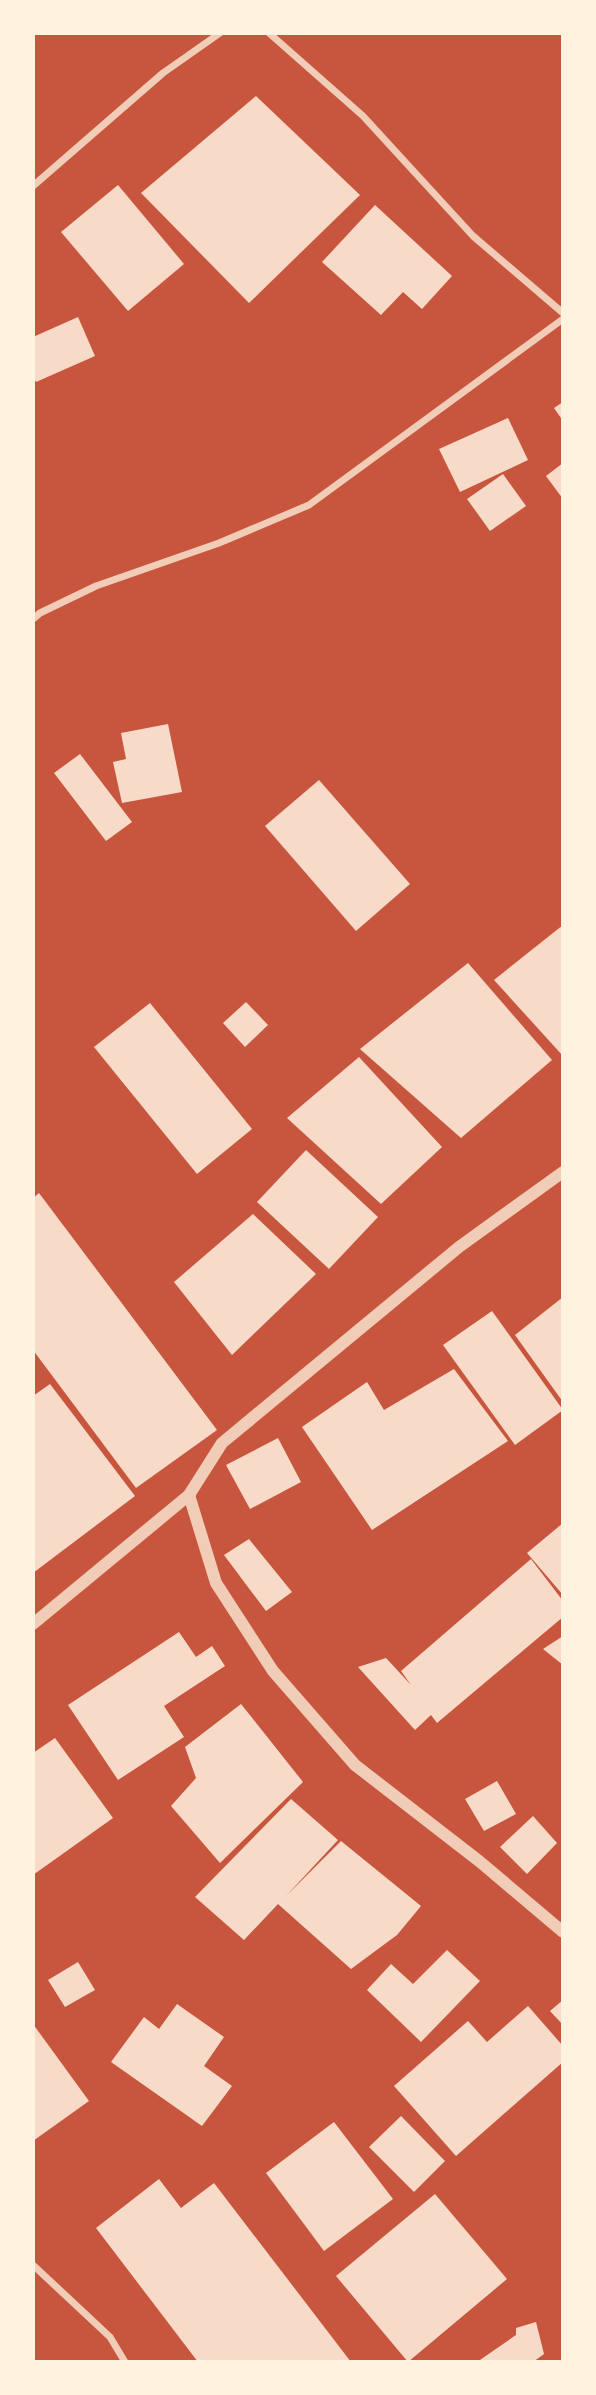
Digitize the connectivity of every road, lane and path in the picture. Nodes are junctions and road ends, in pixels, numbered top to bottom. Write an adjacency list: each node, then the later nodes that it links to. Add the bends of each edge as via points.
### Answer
1 (220, 33): 3 (street, via 163,73)
2 (269, 33): 4 (street, via 363,116 473,236)
3 (33, 186)
4 (563, 313)
5 (563, 319): 6 (street, via 309,505 219,543 96,586)
6 (33, 619)
7 (563, 1172): 8 (street, via 460,1247 222,1443)
8 (189, 1495): 9 (street); 10 (street, via 216,1583 273,1671 355,1765)
9 (33, 1624)
10 (563, 1932)
11 (33, 2265): 12 (street, via 110,2337)
12 (125, 2362)

